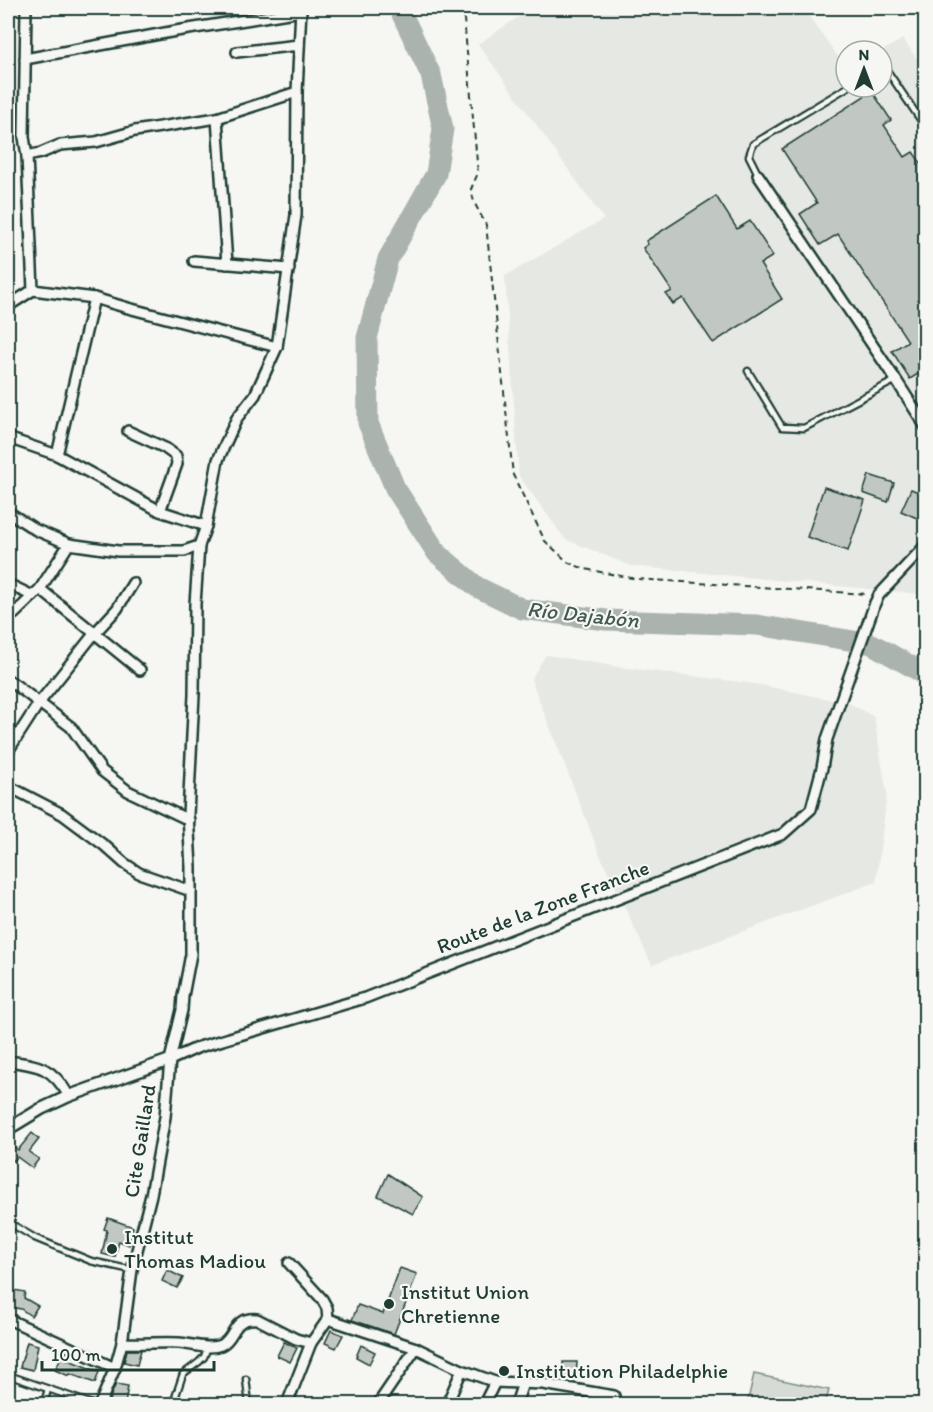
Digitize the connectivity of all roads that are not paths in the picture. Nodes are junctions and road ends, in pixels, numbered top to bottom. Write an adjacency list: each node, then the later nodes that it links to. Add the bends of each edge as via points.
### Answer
1 (26, 8): 5 (street)
2 (301, 9): 3 (street, Cite Gaillard); 5 (street)
3 (299, 45): 4 (street); 7 (street, Cite Gaillard)
4 (237, 52)
5 (25, 59): 11 (street)
6 (894, 81): 10 (lane)
7 (297, 92): 9 (street); 15 (street, Cite Gaillard, via 296,215)
8 (834, 95): 12 (lane, via 753,144 749,156)
9 (217, 118): 11 (street, via 60,146); 14 (street)
10 (926, 128)
11 (27, 156): 16 (street)
12 (758, 175): 21 (street)
13 (194, 261): 14 (street)
14 (227, 264): 15 (street)
15 (289, 268): 19 (street, Cite Gaillard)
16 (33, 290): 17 (street); 18 (street)
17 (94, 298): 19 (street); 25 (street)
18 (8, 306)
19 (277, 347): 28 (street, Cite Gaillard, via 218,460)
20 (748, 371): 21 (lane, via 782,427 804,428)
21 (896, 380): 22 (street)
22 (926, 427)
23 (128, 431): 26 (street, via 176,456 177,464)
24 (8, 438): 25 (street)
25 (57, 455): 26 (street)
26 (160, 511): 28 (street)
27 (8, 512): 29 (street)
28 (206, 526): 31 (street, Cite Gaillard)
29 (69, 544): 31 (street, via 118,551 184,551); 34 (street)
30 (926, 545): 44 (street, Route de la Zone Franche, via 877,599 836,708 811,809 783,834 365,998 199,1047)
31 (200, 546): 42 (street, Cite Gaillard)
32 (133, 583): 36 (street, via 117,609)
33 (8, 584): 34 (street)
34 (36, 592): 35 (street); 36 (street)
35 (14, 614)
36 (94, 634): 37 (street); 39 (street)
37 (140, 670)
38 (8, 680): 39 (street)
39 (39, 703): 40 (street); 42 (street, via 71,727 102,771 128,791)
40 (8, 751)
41 (8, 786): 43 (street, via 62,814 139,873)
42 (189, 820): 43 (street, Cite Gaillard)
43 (191, 891): 44 (street, Cite Gaillard, via 191,954)
44 (170, 1060): 46 (street, Route de la Zone Franche); 50 (street, Cite Gaillard, via 165,1117)
45 (8, 1061): 46 (street, via 48,1070)
46 (69, 1096): 47 (street, Route de la Zone Franche)
47 (8, 1129)
48 (8, 1222): 50 (lane, via 91,1261)
49 (289, 1263): 52 (street, via 322,1299)
50 (132, 1270): 53 (street, Cite Gaillard)
51 (8, 1319): 57 (street)
52 (328, 1319): 54 (street); 56 (street)
53 (122, 1343): 55 (street); 57 (street, Cite Gaillard)
54 (311, 1343): 55 (street, via 250,1319 235,1327 222,1344); 69 (street)
55 (208, 1346): 67 (lane, via 200,1362 183,1374)
56 (416, 1348): 58 (street); 70 (street)
57 (115, 1368): 66 (street, Cite Gaillard)
58 (462, 1370): 61 (street); 71 (street)
59 (8, 1375): 63 (lane)
60 (246, 1379): 68 (lane)
61 (495, 1382): 62 (street); 72 (street)
62 (524, 1383): 73 (street); 74 (street, via 614,1395)
63 (48, 1389): 64 (lane); 65 (lane)
64 (44, 1404)
65 (92, 1404)
66 (100, 1404)
67 (171, 1404)
68 (249, 1404)
69 (287, 1404)
70 (378, 1404)
71 (447, 1404)
72 (484, 1404)
73 (516, 1404)
74 (611, 1404)

